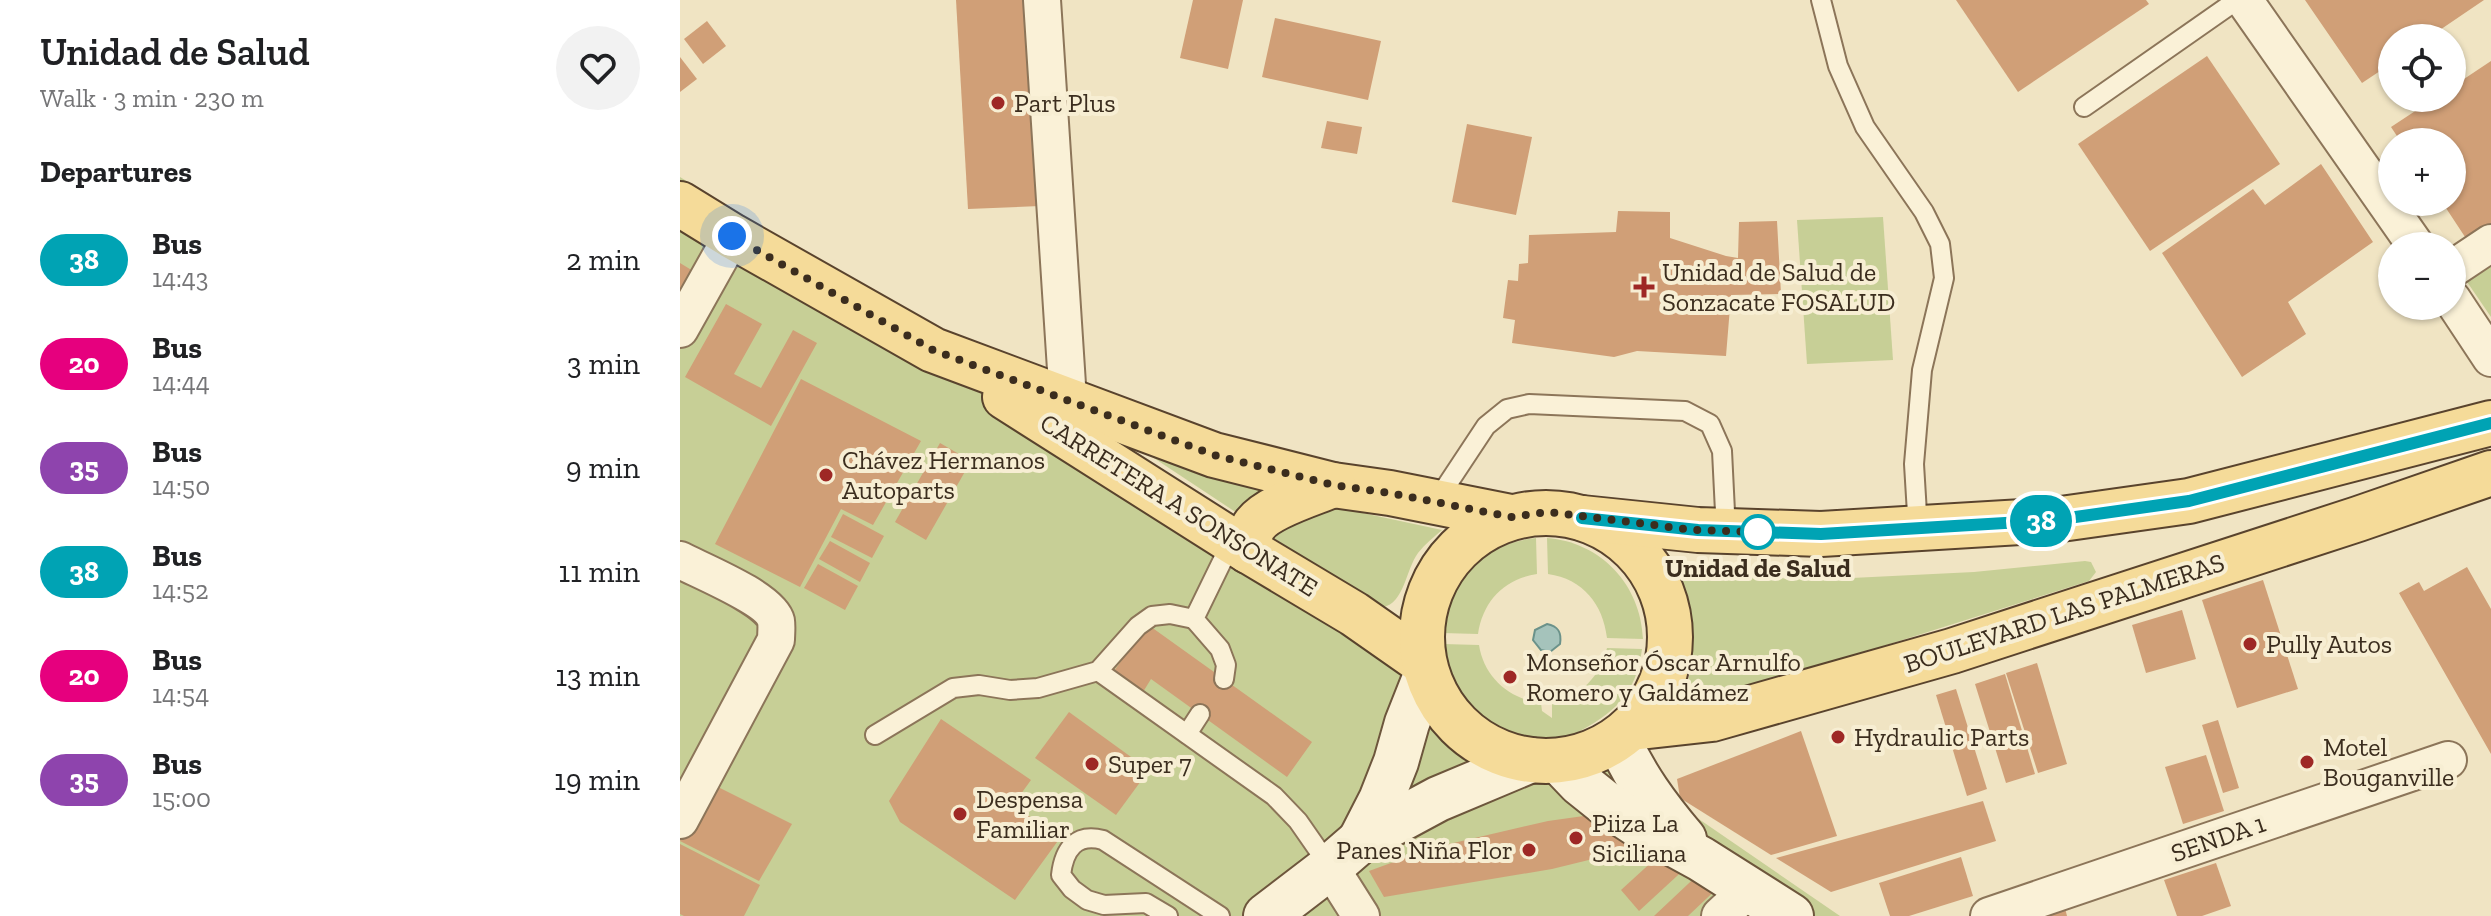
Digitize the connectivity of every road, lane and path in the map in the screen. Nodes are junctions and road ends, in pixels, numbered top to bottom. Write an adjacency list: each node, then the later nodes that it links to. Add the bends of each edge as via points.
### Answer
1 (1042, 0): 15 (street)
2 (1821, 0): 22 (lane, via 1838,66 1865,127 1940,244 1944,278 1922,370 1914,464)
3 (2237, 0): 5 (lane)
4 (2244, 0): 7 (street)
5 (2084, 107)
6 (680, 204): 8 (main road)
7 (2406, 232)
8 (732, 236): 12 (street); 13 (main road)
9 (2491, 243): 10 (street)
10 (2466, 260)
11 (2466, 320): 14 (street)
12 (680, 329)
13 (933, 350): 15 (main road); 24 (main road, CARRETERA A SONSONATE)
14 (2491, 358)
15 (1068, 400): 18 (main road, via 1214,455)
16 (2491, 423): 22 (main road, via 2189,501 2054,520)
17 (2491, 473): 31 (main road, BOULEVARD LAS PALMERAS, via 1952,651 1712,719)
18 (1333, 485): 19 (main road); 24 (main road, via 1273,511 1255,524)
19 (1436, 503): 20 (main road); 23 (lane, via 1486,426 1507,409 1529,404 1685,411 1710,424 1722,451)
20 (1511, 517): 21 (main road, via 1548,512); 27 (main road, via 1467,540 1442,567 1423,613)
21 (1582, 518): 23 (main road); 31 (main road, via 1635,550 1656,580 1668,615 1664,676 1654,699)
22 (1918, 530): 23 (main road)
23 (1726, 532)
24 (1240, 546): 26 (lane); 27 (main road, CARRETERA A SONSONATE, via 1354,614)
25 (680, 560): 36 (street, via 752,597 776,619 776,640)
26 (1194, 619): 28 (lane, via 1152,616); 29 (lane, via 1220,649)
27 (1425, 669): 34 (main road, via 1450,716 1473,737 1500,752); 37 (main road, via 1381,800)
28 (1098, 671): 32 (lane); 33 (lane, via 1038,688 953,688)
29 (1224, 679)
30 (1200, 714): 32 (lane)
31 (1625, 733): 34 (main road, via 1584,756); 38 (main road, via 1628,762 1655,805)
32 (1187, 734): 37 (lane)
33 (875, 735)
34 (1545, 760): 37 (main road, via 1438,799); 38 (main road, via 1637,824)
35 (2448, 760): 45 (street, SENDA 1)
36 (680, 820)
37 (1345, 854): 42 (main road); 43 (street)
38 (1701, 859): 39 (main road)
39 (1734, 903): 44 (main road)
40 (1168, 916): 41 (lane, via 1146,903 1104,905 1072,889 1061,875 1073,844 1089,837 1103,840)
41 (1220, 916)
42 (1266, 916)
43 (1361, 916)
44 (1791, 916)
45 (1989, 916)

